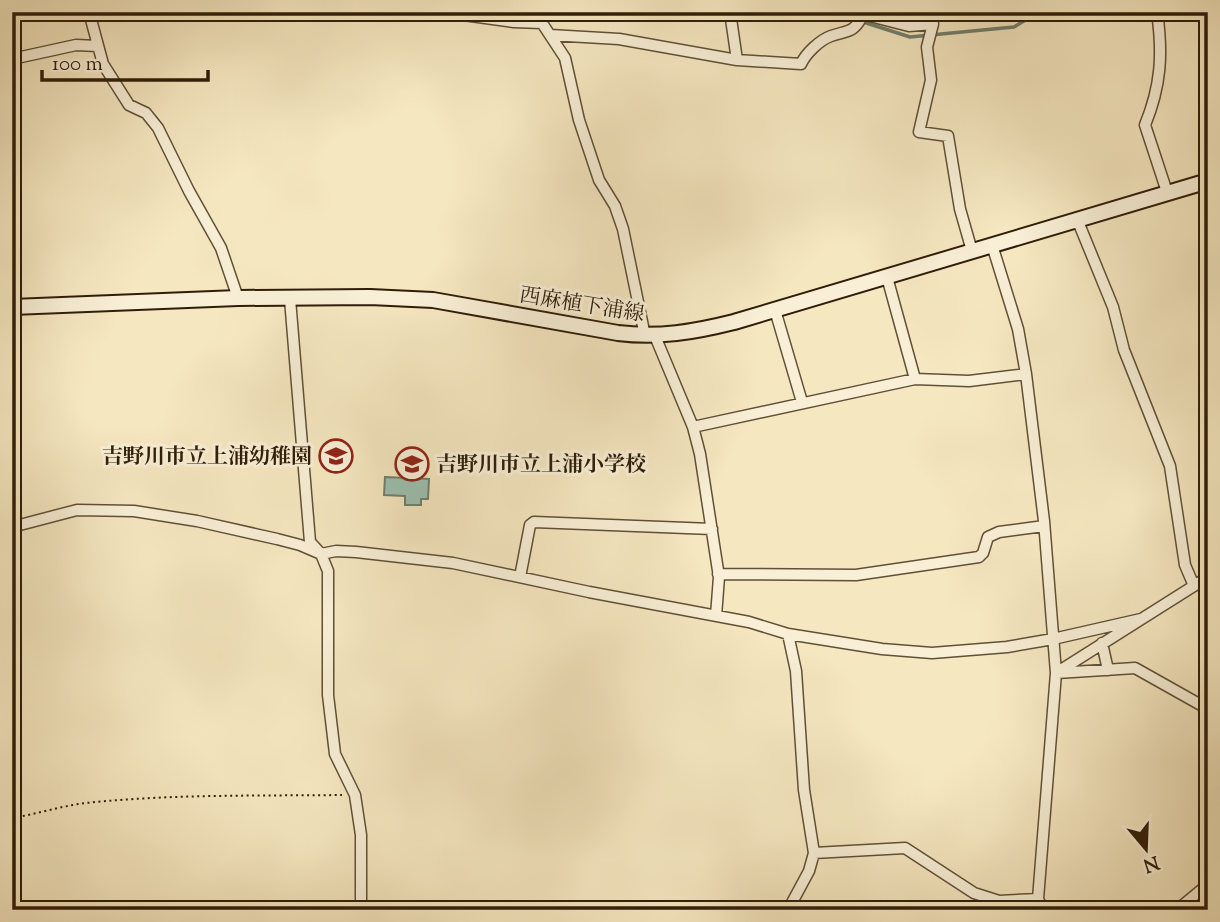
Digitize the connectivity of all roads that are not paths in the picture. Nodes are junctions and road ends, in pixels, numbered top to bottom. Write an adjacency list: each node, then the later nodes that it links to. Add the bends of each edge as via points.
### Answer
1 (89, 12): 10 (street)
2 (442, 12): 7 (street, via 514,22)
3 (730, 12): 12 (street)
4 (932, 12): 8 (street)
5 (1157, 12): 14 (street, via 1162,48 1156,98 1145,125)
6 (858, 14): 8 (street, via 909,26); 12 (street, via 857,26 830,36 801,64)
7 (541, 17): 9 (street)
8 (933, 24): 17 (street, via 928,47 931,80 919,132 948,136)
9 (550, 35): 12 (street, via 619,39); 23 (street, via 565,58 599,180 623,229)
10 (97, 46): 11 (street, via 76,45); 19 (street, via 129,105 146,113 158,128 221,248)
11 (12, 59)
12 (737, 60)
13 (1208, 181): 14 (main road, 西麻植下浦線)
14 (1167, 192): 15 (main road, 西麻植下浦線)
15 (1077, 219): 16 (main road, 西麻植下浦線); 35 (street, via 1170,466 1185,565)
16 (992, 245): 17 (main road, 西麻植下浦線); 24 (street, via 1018,329)
17 (972, 251): 18 (main road, 西麻植下浦線)
18 (887, 277): 22 (main road, 西麻植下浦線); 25 (street)
19 (238, 298): 20 (main road, 西麻植下浦線); 21 (main road, 西麻植下浦線)
20 (290, 299): 23 (main road, 西麻植下浦線, via 433,300); 31 (street, via 310,542)
21 (12, 307)
22 (775, 310): 23 (main road, 西麻植下浦線, via 697,331); 26 (street)
23 (650, 336): 27 (street)
24 (1026, 373): 25 (street, via 969,381); 28 (street)
25 (915, 379): 26 (street)
26 (802, 402): 27 (street)
27 (693, 427): 30 (street)
28 (1044, 526): 32 (street, via 999,532 988,537 979,557 955,561 856,575); 39 (street)
29 (12, 527): 31 (street, via 77,510 134,511 277,539)
30 (712, 528): 32 (street); 33 (street, via 534,522)
31 (321, 554): 33 (street, via 336,551 404,557); 49 (street, via 328,571 328,695 335,754 355,795 361,835)
32 (719, 573): 36 (street)
33 (520, 577): 36 (street)
34 (1208, 577): 35 (street)
35 (1194, 586): 37 (street)
36 (716, 616): 38 (street)
37 (1141, 619): 39 (street); 40 (street)
38 (788, 634): 39 (street, via 932,653); 44 (street, via 796,671 804,790)
39 (1053, 639): 42 (street)
40 (1102, 643): 41 (street); 42 (street)
41 (1108, 670): 42 (street); 43 (street, via 1135,668)
42 (1056, 673): 47 (street)
43 (1208, 709)
44 (814, 853): 47 (street, via 905,848 974,893 999,901); 50 (street)
45 (1208, 881): 52 (street)
46 (12, 897): 48 (street)
47 (1038, 900): 51 (street)
48 (17, 910)
49 (361, 910)
50 (788, 910)
51 (1043, 910)
52 (1177, 910)

